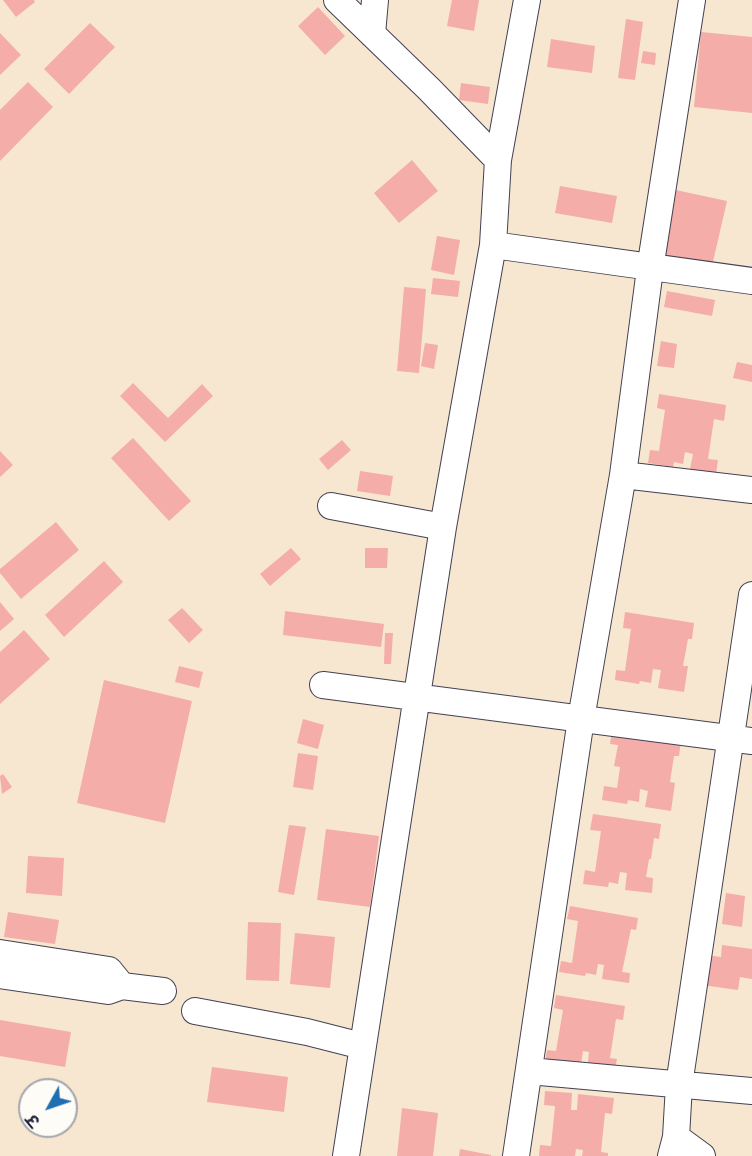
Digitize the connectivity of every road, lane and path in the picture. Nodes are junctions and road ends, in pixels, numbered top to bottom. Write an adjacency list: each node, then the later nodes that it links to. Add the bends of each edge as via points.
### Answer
1 (337, 0): 5 (street)
2 (375, 0): 5 (street)
3 (527, 0): 6 (street)
4 (692, 0): 8 (street)
5 (372, 34): 6 (street)
6 (498, 160): 7 (street)
7 (493, 245): 8 (street); 13 (street)
8 (650, 268): 9 (street); 10 (street)
9 (752, 281)
10 (622, 475): 11 (street); 17 (street)
11 (752, 490)
12 (331, 506): 13 (street)
13 (443, 527): 16 (street)
14 (752, 595): 18 (street)
15 (323, 685): 16 (street)
16 (418, 698): 17 (street); 24 (street)
17 (581, 719): 18 (street); 25 (street)
18 (741, 739): 26 (street)
19 (0, 953): 21 (street, via 109,970)
20 (0, 975): 21 (street, via 108,991)
21 (122, 986): 22 (street)
22 (163, 991)
23 (195, 1011): 24 (street)
24 (362, 1046): 29 (street)
25 (529, 1071): 26 (street); 30 (street)
26 (679, 1085): 27 (street); 28 (street)
27 (752, 1090)
28 (673, 1147): 31 (street)
29 (346, 1156)
30 (516, 1156)
31 (702, 1156)

